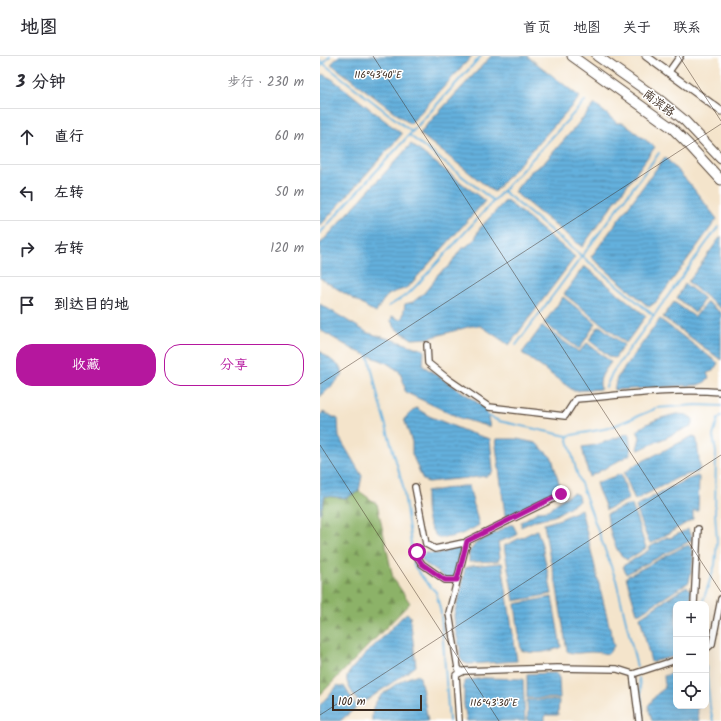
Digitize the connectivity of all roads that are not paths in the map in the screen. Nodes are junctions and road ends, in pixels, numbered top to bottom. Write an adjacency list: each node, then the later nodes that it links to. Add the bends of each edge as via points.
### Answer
1 (572, 56): 8 (main road, 南滨路, via 672,128)
2 (597, 56): 7 (main road, 南滨路, via 684,120)
3 (646, 56): 5 (street)
4 (680, 56): 5 (street)
5 (668, 73): 6 (street)
6 (721, 111)
7 (721, 159)
8 (721, 180)
9 (427, 345): 10 (street, via 428,363 489,407 565,416 576,399 666,391)
10 (721, 392)
11 (415, 487): 14 (street, via 426,544 435,549 463,543)
12 (561, 494): 14 (street, via 467,541)
13 (698, 529): 18 (street)
14 (466, 547): 16 (street)
15 (417, 552): 16 (street, via 416,555 422,564 445,580)
16 (457, 580): 21 (street, via 448,613 458,668)
17 (721, 599): 19 (street, via 712,644)
18 (694, 601)
19 (709, 646)
20 (673, 661): 22 (street)
21 (461, 672): 22 (street, via 557,668 617,669); 23 (street, via 456,675)
22 (633, 674): 24 (street)
23 (459, 721)
24 (639, 721)

